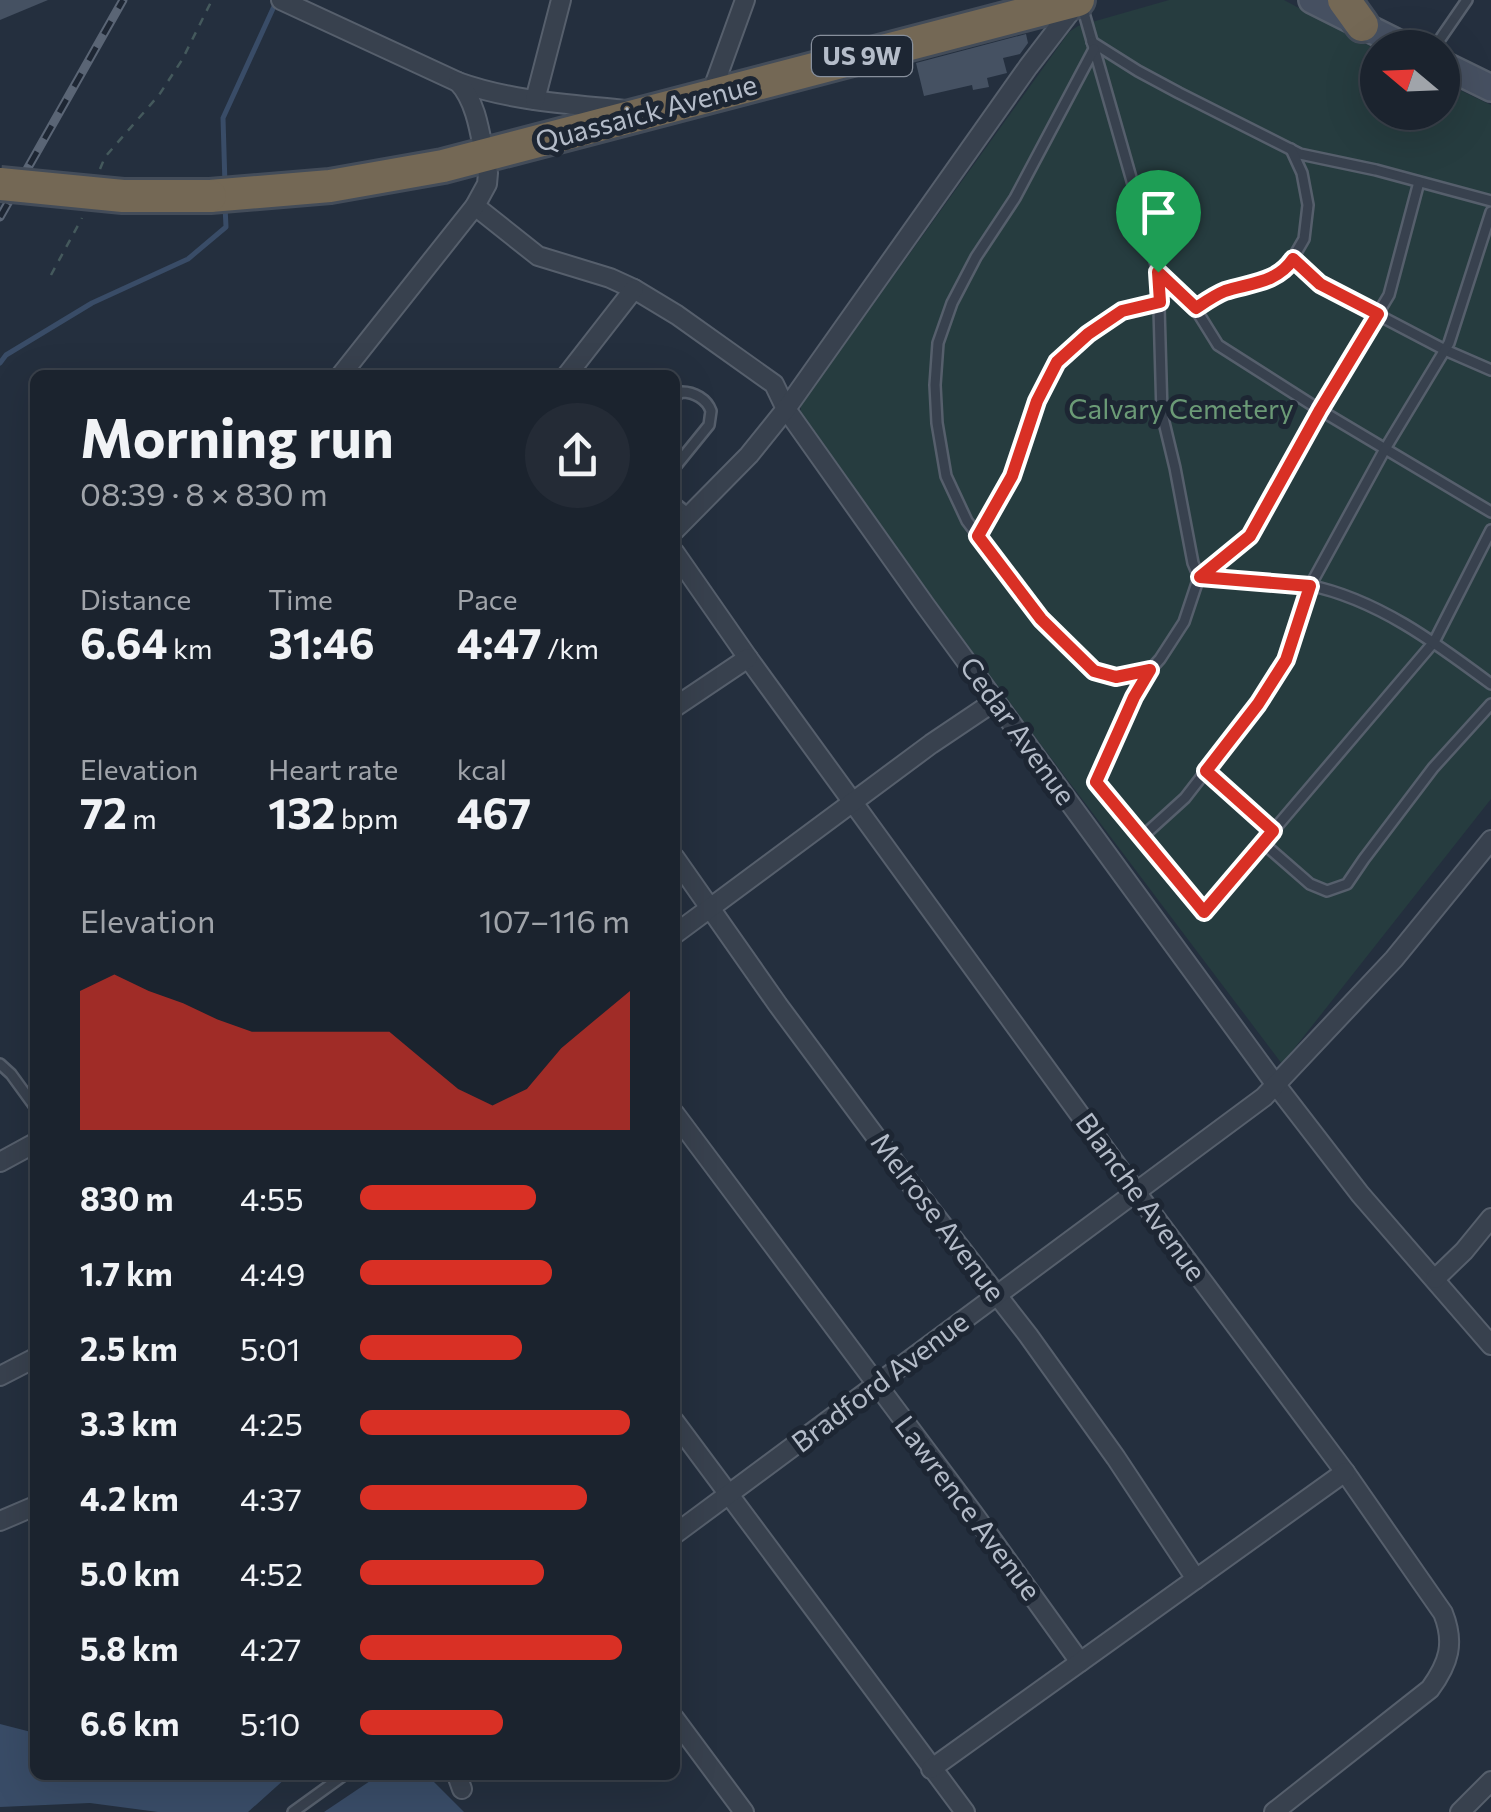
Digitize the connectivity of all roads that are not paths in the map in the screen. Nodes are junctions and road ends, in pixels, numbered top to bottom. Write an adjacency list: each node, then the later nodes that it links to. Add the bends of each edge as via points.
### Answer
1 (280, 0): 12 (street)
2 (560, 0): 15 (street)
3 (745, 0): 14 (street)
4 (1079, 0): 10 (lane); 14 (highway, Quassaick Avenue / US 9W); 35 (street)
5 (1312, 0): 7 (main road)
6 (1467, 0): 9 (lane)
7 (1353, 13): 8 (main road)
8 (1380, 30)
9 (1446, 30)
10 (1093, 46): 17 (lane); 25 (lane); 42 (lane, via 1015,198 976,257 938,343 936,423 946,476)
11 (1460, 73): 13 (main road)
12 (458, 82): 15 (street); 18 (street, via 471,102)
13 (1491, 88)
14 (711, 94): 16 (highway, Quassaick Avenue / US 9W)
15 (535, 100): 16 (street)
16 (646, 113): 18 (highway, Quassaick Avenue / US 9W)
17 (1291, 149): 19 (lane); 24 (lane, via 1308,205 1304,239)
18 (484, 156): 20 (highway, Quassaick Avenue / US 9W, bridge, via 402,174 210,196); 22 (street, via 487,184)
19 (1420, 182): 21 (lane); 29 (lane)
20 (0, 184)
21 (1491, 201)
22 (475, 206): 26 (street, Cedar Avenue, via 538,256); 31 (street)
23 (1491, 212): 30 (lane)
24 (1293, 259): 28 (lane, via 1270,280 1221,293); 29 (lane, via 1320,284)
25 (1158, 272): 27 (lane); 28 (lane)
26 (634, 289): 32 (street); 35 (street, Cedar Avenue, via 774,384)
27 (1160, 302): 42 (lane, via 1122,311 1057,362 1012,476); 44 (lane, via 1162,414)
28 (1196, 308): 36 (lane, via 1218,345)
29 (1378, 314): 30 (lane); 36 (lane)
30 (1445, 350): 33 (lane); 37 (lane)
31 (345, 370)
32 (571, 370)
33 (1491, 370)
34 (680, 393): 38 (lane, via 693,393 711,411)
35 (786, 409): 39 (street, via 748,455); 50 (street, Cedar Avenue)
36 (1320, 410): 37 (lane); 44 (lane, via 1250,536)
37 (1386, 449): 40 (lane); 45 (lane)
38 (680, 461)
39 (682, 509)
40 (1491, 512)
41 (1491, 530): 46 (lane)
42 (978, 536): 48 (lane, via 1041,619 1094,671 1116,677)
43 (680, 560): 47 (street, Blanche Avenue)
44 (1200, 577): 45 (lane); 48 (lane, via 1174,641)
45 (1310, 586): 46 (lane, via 1349,597); 53 (lane, via 1286,660)
46 (1434, 642): 49 (lane); 55 (lane)
47 (748, 658): 51 (street); 54 (street, Blanche Avenue)
48 (1150, 670): 56 (lane, via 1096,782)
49 (1491, 684)
50 (995, 701): 54 (street); 63 (street, Cedar Avenue)
51 (680, 704)
52 (1491, 704): 58 (lane, via 1433,768 1348,884 1327,891 1310,884)
53 (1206, 771): 55 (lane); 56 (lane)
54 (854, 802): 60 (street); 68 (street, Blanche Avenue)
55 (1273, 831): 58 (lane)
56 (1142, 838): 58 (lane, via 1204,912)
57 (1491, 840): 63 (street, Bradford Avenue, via 1394,959)
58 (1263, 843)
59 (680, 865): 60 (street, Melrose Avenue)
60 (710, 908): 61 (street); 71 (street, Melrose Avenue)
61 (680, 930)
62 (0, 1064): 64 (lane)
63 (1276, 1085): 68 (street, Bradford Avenue); 70 (street, Cedar Avenue)
64 (30, 1101)
65 (680, 1121): 75 (street, Lawrence Avenue)
66 (30, 1146): 67 (street)
67 (0, 1161)
68 (1136, 1192): 71 (street, Bradford Avenue); 77 (street, Blanche Avenue)
69 (1491, 1218): 70 (street)
70 (1435, 1280): 72 (street, Cedar Avenue)
71 (996, 1294): 75 (street, Bradford Avenue); 82 (street, Melrose Avenue)
72 (1491, 1345)
73 (30, 1361): 74 (street)
74 (0, 1376)
75 (876, 1386): 78 (street, Bradford Avenue); 83 (street, Lawrence Avenue)
76 (680, 1429): 78 (street)
77 (1346, 1472): 82 (street); 91 (street, Blanche Avenue, via 1438,1603 1450,1647 1430,1689)
78 (728, 1495): 81 (street, Bradford Avenue); 85 (street)
79 (30, 1508): 80 (street)
80 (0, 1521)
81 (680, 1530)
82 (1196, 1579): 83 (street)
83 (1080, 1662): 85 (street)
84 (680, 1726): 89 (street)
85 (931, 1769): 90 (street)
86 (337, 1780): 88 (lane)
87 (1491, 1780): 92 (street)
88 (292, 1812)
89 (744, 1812)
90 (965, 1812)
91 (1274, 1812)
92 (1460, 1812)

